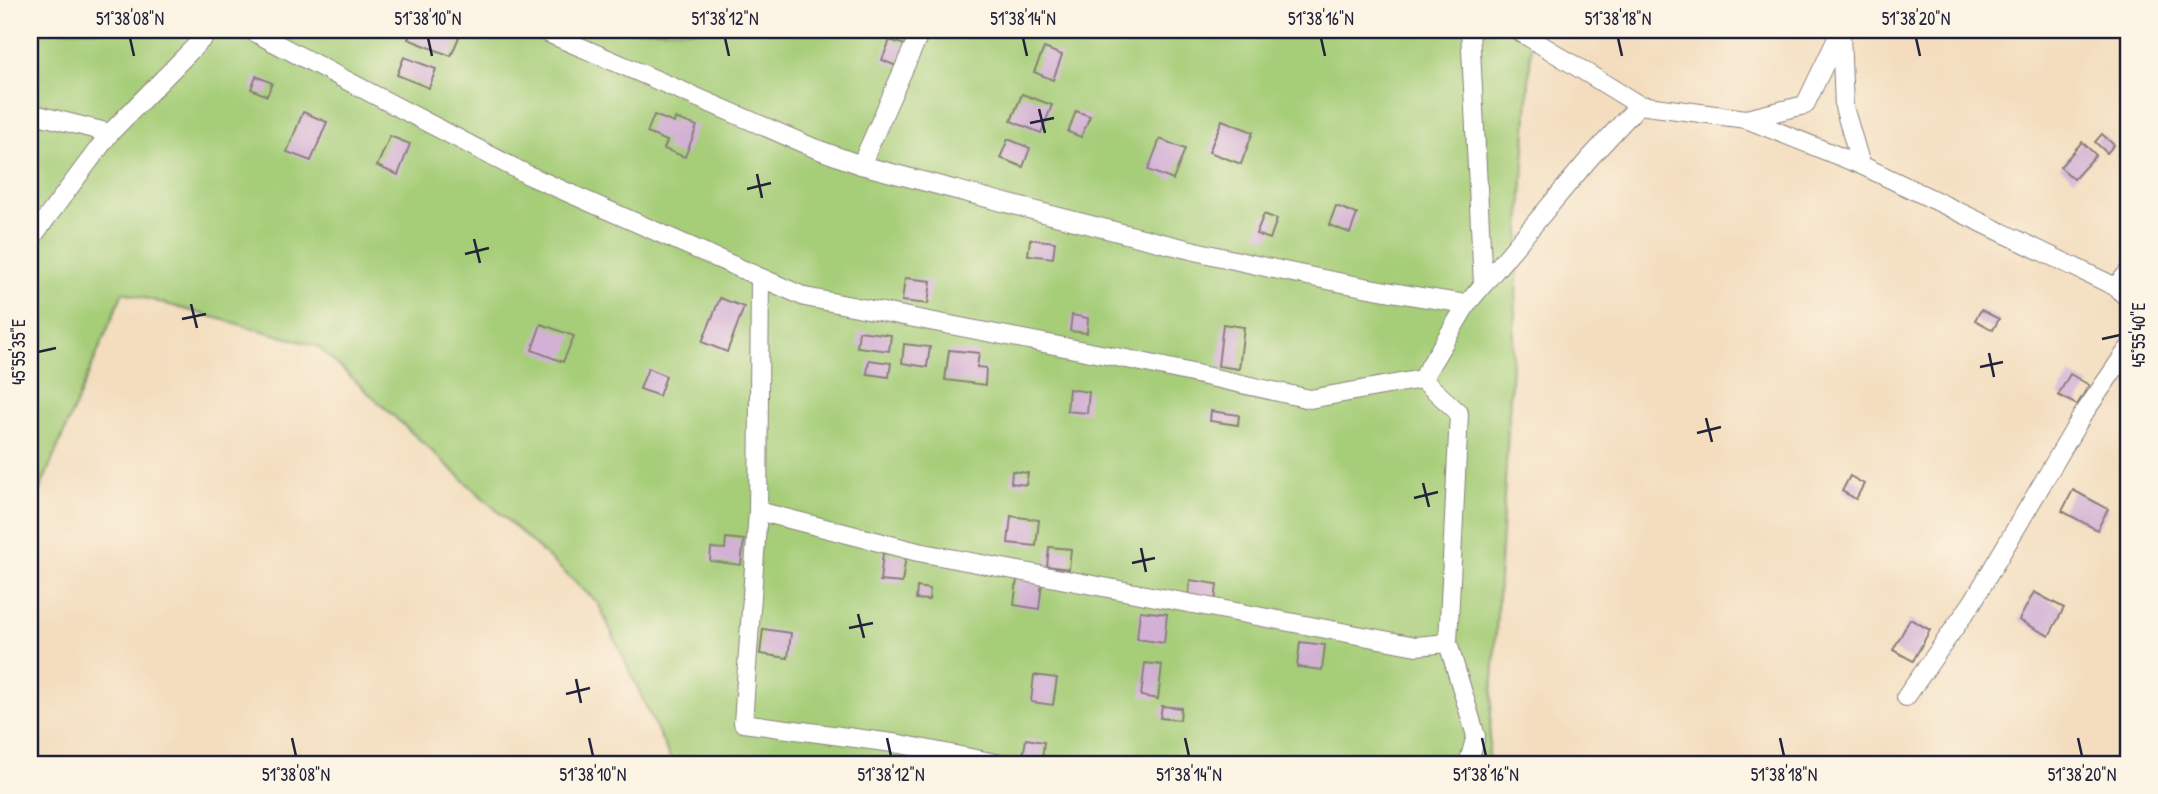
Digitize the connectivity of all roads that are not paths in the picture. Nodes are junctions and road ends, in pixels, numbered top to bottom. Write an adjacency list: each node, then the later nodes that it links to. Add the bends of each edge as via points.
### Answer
1 (211, 30): 13 (lane)
2 (250, 30): 18 (lane, via 528,175)
3 (541, 30): 14 (lane)
4 (921, 30): 14 (lane)
5 (1470, 30): 19 (lane)
6 (1517, 30): 9 (lane)
7 (1538, 30): 9 (lane)
8 (1841, 30): 12 (lane, via 1805,105); 15 (lane, via 1844,107)
9 (1545, 48): 10 (lane)
10 (1639, 105): 12 (lane); 19 (lane)
11 (30, 113): 13 (lane)
12 (1746, 118): 15 (lane)
13 (110, 133): 16 (lane)
14 (862, 165): 21 (lane, via 1258,266)
15 (1861, 165): 20 (lane)
16 (30, 240)
17 (2128, 272): 20 (lane)
18 (760, 278): 23 (lane, via 804,297 1310,399); 24 (lane)
19 (1483, 285): 21 (lane)
20 (2122, 293)
21 (1467, 304): 23 (lane)
22 (2128, 349): 26 (lane, via 2082,416 1972,603)
23 (1422, 379): 25 (lane, via 1459,413)
24 (758, 512): 25 (lane, via 918,552 1416,646); 27 (lane, via 743,723 900,744)
25 (1448, 643): 28 (lane, via 1476,736)
26 (1906, 697)
27 (1001, 764)
28 (1468, 764)

